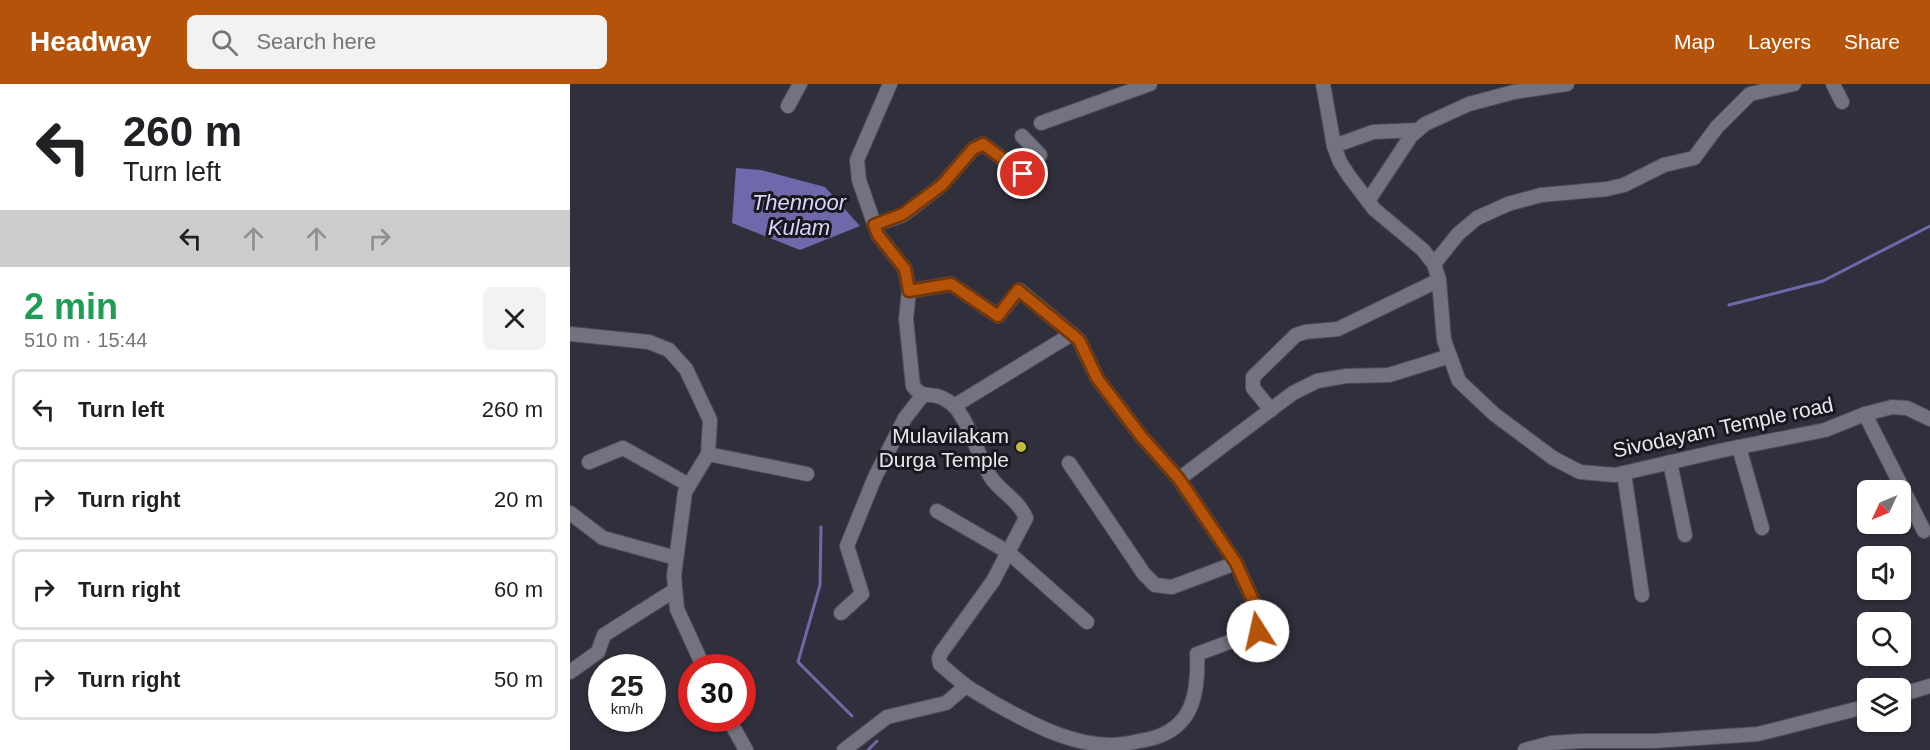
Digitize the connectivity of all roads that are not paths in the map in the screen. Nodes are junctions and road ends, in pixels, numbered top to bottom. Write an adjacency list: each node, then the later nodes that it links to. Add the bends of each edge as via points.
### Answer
1 (800, 84): 9 (street)
2 (890, 84): 15 (street, via 857,160 859,180)
3 (1150, 84): 10 (street)
4 (1323, 84): 13 (street, Sivodayam Temple road)
5 (1567, 84): 11 (street, via 1469,104)
6 (1794, 84): 16 (street, via 1750,94 1694,158 1664,165 1624,185 1541,195 1477,218)
7 (1833, 84): 8 (street)
8 (1842, 102)
9 (788, 106)
10 (1041, 123)
11 (1418, 130): 13 (street, via 1373,132); 14 (street)
12 (1022, 136): 15 (street, via 1040,155 1023,174 983,144 973,149 942,185 903,214)
13 (1334, 146): 14 (street, Sivodayam Temple road, via 1340,162)
14 (1368, 201): 16 (street, Sivodayam Temple road)
15 (874, 225): 18 (street, via 905,269)
16 (1434, 264): 17 (street, Sivodayam Temple road)
17 (1439, 280): 21 (street, Sivodayam Temple road, via 1444,340); 24 (street, via 1338,329 1296,335 1253,377 1253,388)
18 (909, 291): 20 (street, via 951,284 998,316 1018,290); 22 (street, via 906,319 913,386)
19 (570, 334): 28 (street, via 650,342 669,350 686,369 710,420)
20 (1072, 334): 23 (street); 34 (street, via 1079,340 1097,378)
21 (1450, 356): 24 (street, via 1389,375 1317,381); 32 (street, Sivodayam Temple road, via 1459,381 1494,414 1553,458 1580,472)
22 (923, 395): 23 (street, via 939,396); 46 (street, via 904,418 848,546 862,594)
23 (954, 406): 41 (street, via 991,478 1026,518)
24 (1271, 410): 34 (street)
25 (1865, 414): 26 (street, Sivodayam Temple road, via 1892,407 1907,408); 27 (street, Sivodayam Temple road, via 1825,430); 39 (street)
26 (1930, 419)
27 (1739, 447): 30 (street, Sivodayam Temple road); 38 (street)
28 (708, 454): 33 (street); 35 (street)
29 (589, 462): 35 (street, via 623,448)
30 (1670, 462): 32 (street, Sivodayam Temple road); 40 (street)
31 (1069, 463): 43 (street, via 1155,585 1172,587)
32 (1624, 473): 45 (street)
33 (807, 474)
34 (1179, 479): 43 (street)
35 (689, 485): 42 (street)
36 (937, 511): 41 (street)
37 (570, 513): 42 (street, via 603,538)
38 (1762, 528)
39 (1924, 531)
40 (1685, 535)
41 (1008, 552): 47 (street); 50 (street, via 993,581 939,658 940,664)
42 (676, 558): 44 (street)
43 (1236, 563): 50 (street, via 1256,607 1258,631 1197,654 1196,691 1189,710 1178,726 1162,736 1112,745 1081,741 1050,732)
44 (675, 590): 48 (street, via 677,609); 49 (street, via 604,635 598,652)
45 (1642, 595)
46 (841, 613)
47 (1087, 622)
48 (698, 654)
49 (570, 672)
50 (966, 686): 56 (street, via 946,703 887,717)
51 (1930, 686): 52 (street)
52 (1911, 692)
53 (1857, 709): 57 (street, via 1758,734 1551,743)
54 (736, 732): 55 (street)
55 (746, 750)
56 (843, 750)
57 (1525, 750)

